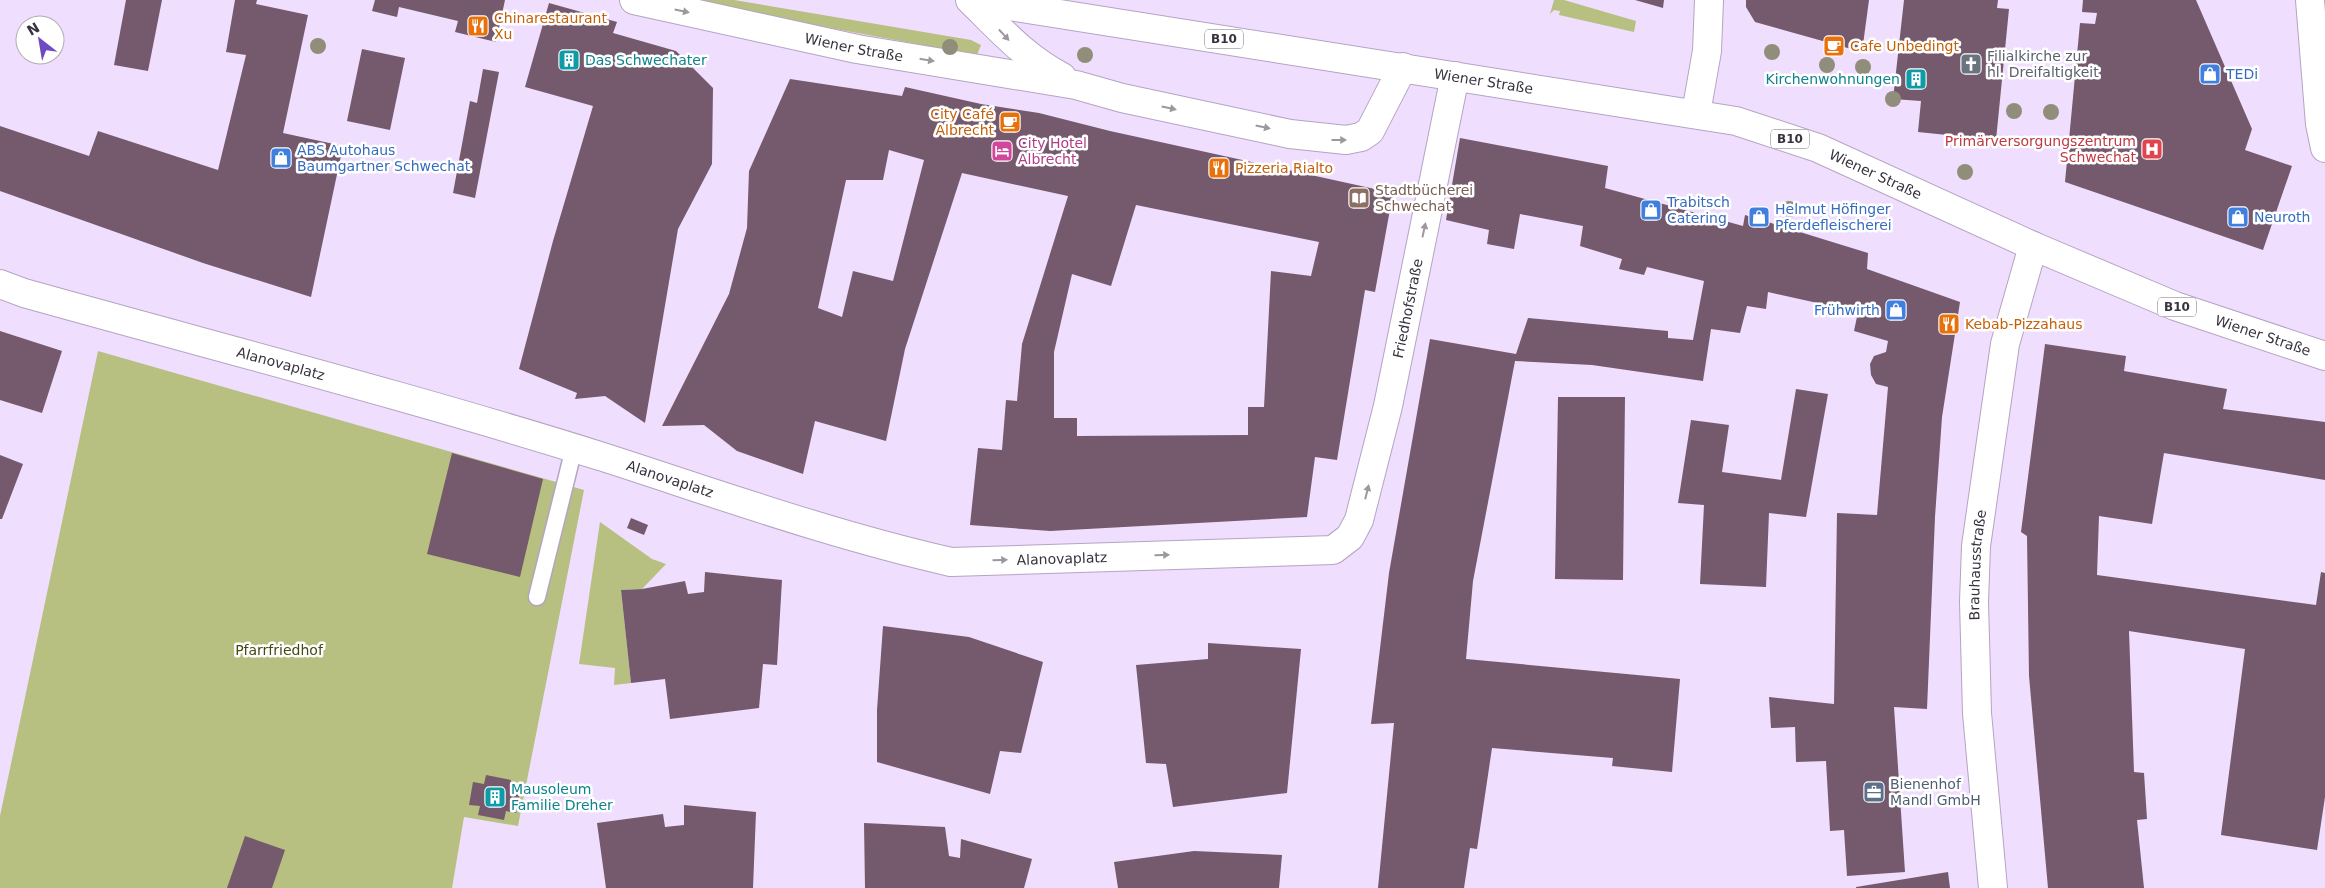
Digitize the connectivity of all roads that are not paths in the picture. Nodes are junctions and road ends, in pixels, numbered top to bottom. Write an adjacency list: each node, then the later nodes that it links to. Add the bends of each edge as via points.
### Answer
1 (634, 0): 7 (street, Wiener Straße, one-way to 7, via 857,49)
2 (971, 0): 5 (street, Wiener Straße / B10); 7 (street, Wiener Straße, one-way to 7, via 1015,47)
3 (1709, 0): 8 (street, via 1707,51)
4 (2310, 0): 9 (street, via 2320,124)
5 (1403, 66): 6 (street, Wiener Straße / B10); 7 (street, Wiener Straße, one-way to 5, via 1290,134 1346,140 1362,137 1370,131)
6 (1455, 76): 8 (street, Wiener Straße / B10); 14 (street, Friedhofstraße, one-way to 6, via 1360,520 1388,406)
7 (1076, 85)
8 (1696, 113): 10 (street, Wiener Straße / B10, via 1736,121 1818,148)
9 (2325, 148)
10 (2032, 246): 12 (street, Wiener Straße / B10, via 2175,306); 16 (street, Brauhausstraße, via 2005,344 1976,546 1974,602 1978,713)
11 (0, 284): 13 (street, Alanovaplatz)
12 (2325, 356)
13 (574, 448): 14 (street, Alanovaplatz, one-way to 14, via 821,528 951,562 1333,550); 15 (lane)
14 (1350, 537)
15 (537, 597)
16 (1993, 888)

